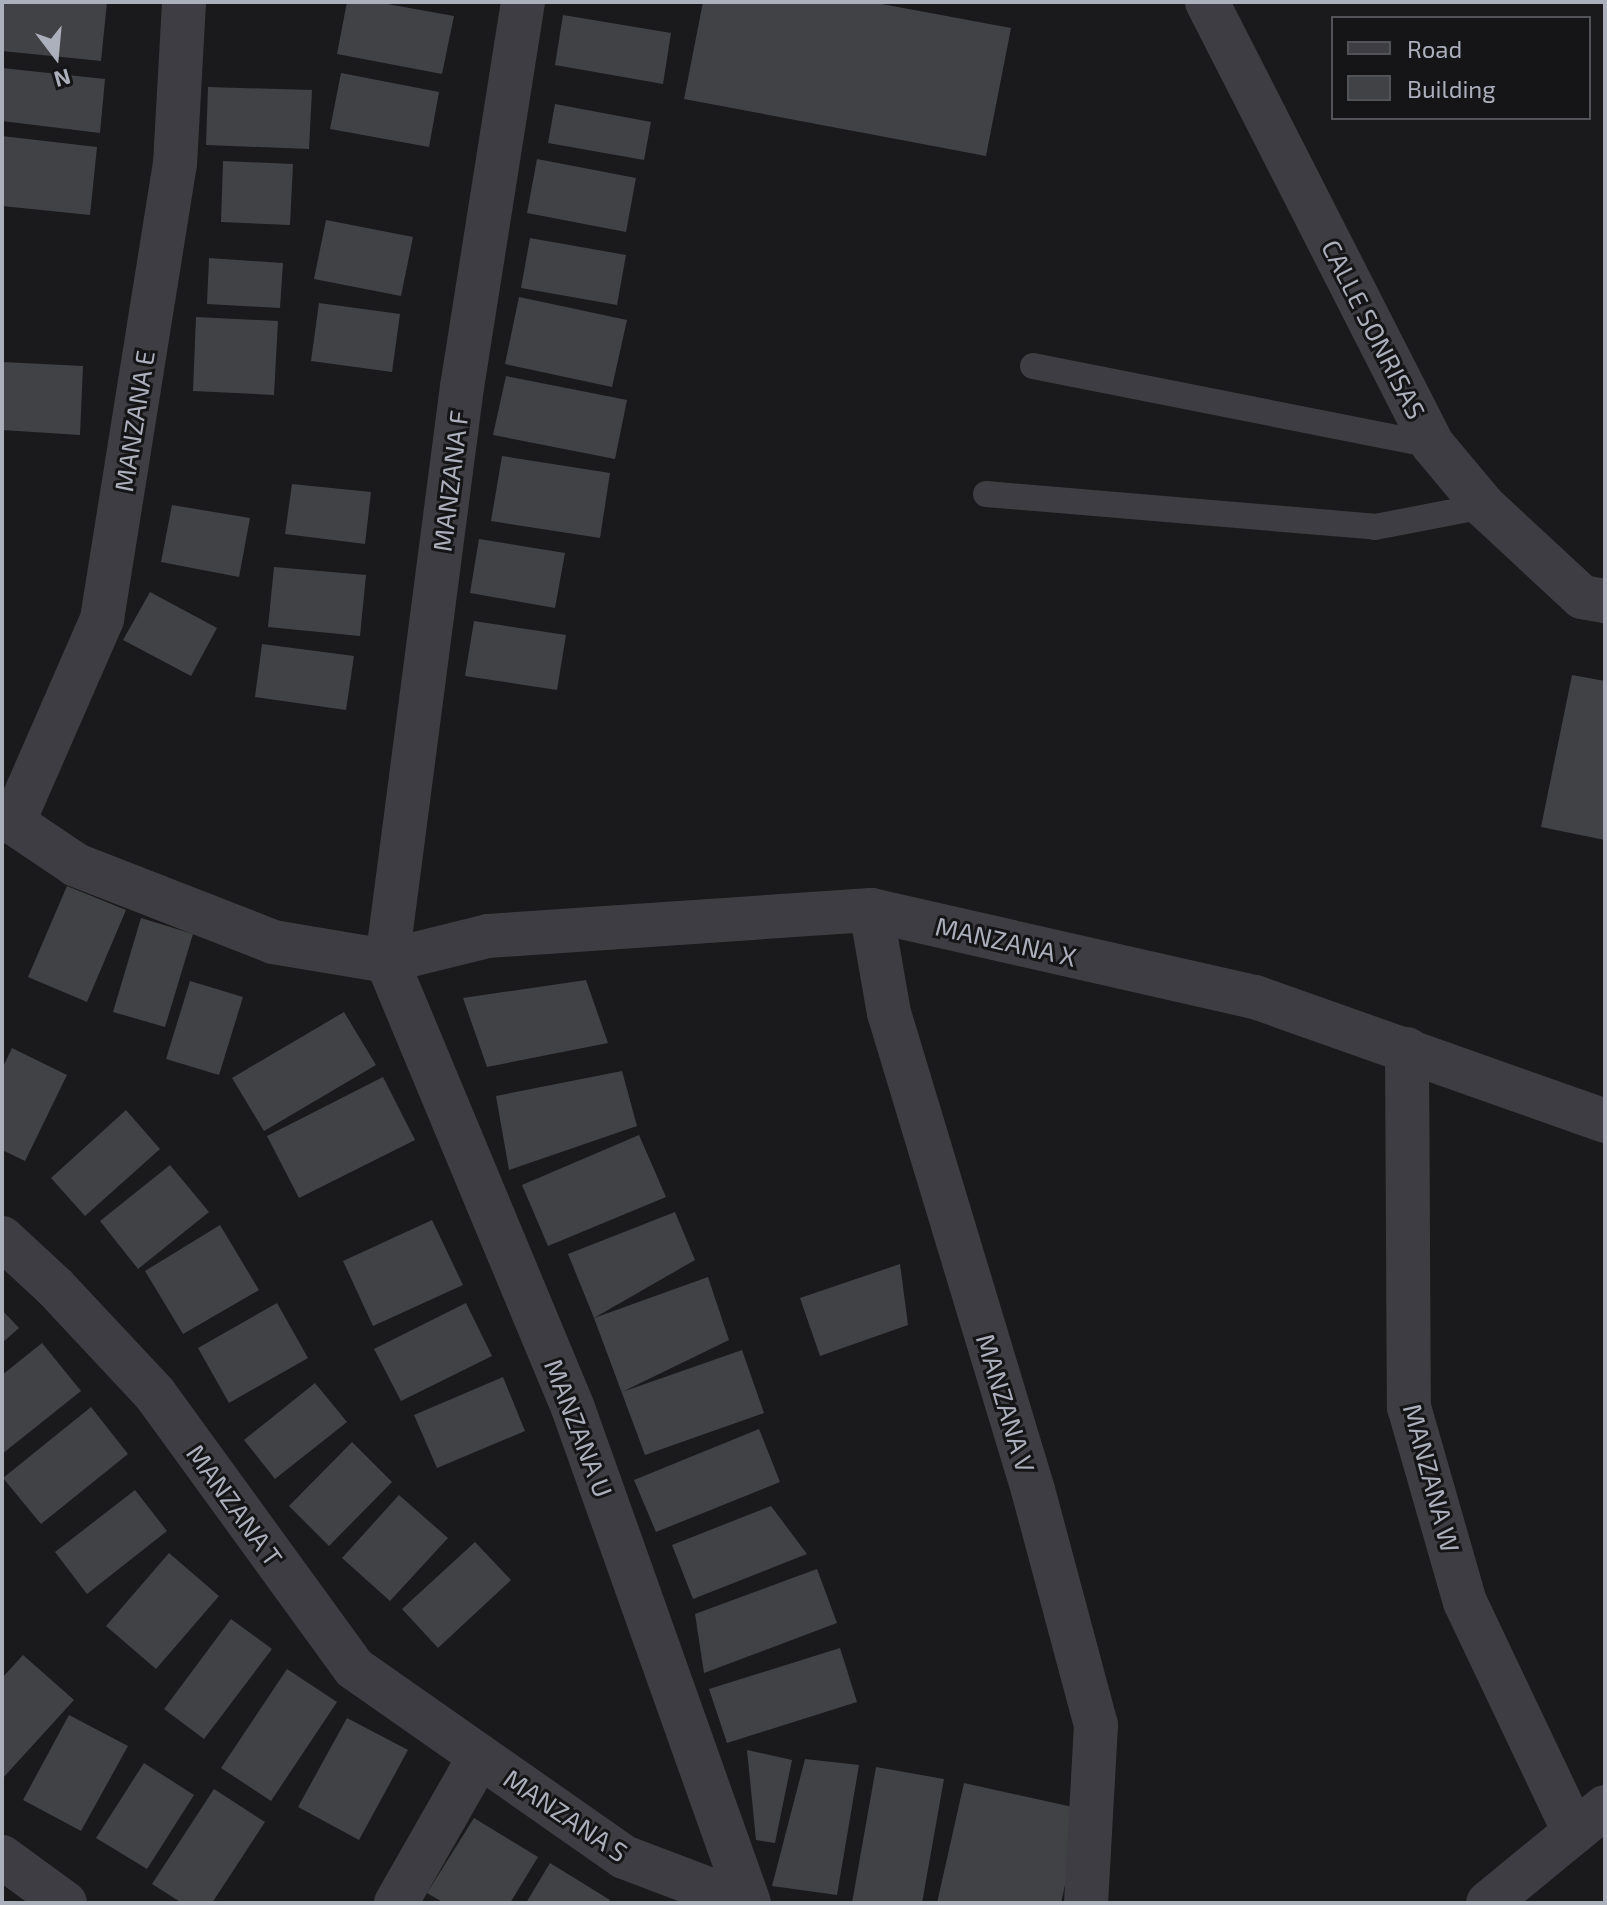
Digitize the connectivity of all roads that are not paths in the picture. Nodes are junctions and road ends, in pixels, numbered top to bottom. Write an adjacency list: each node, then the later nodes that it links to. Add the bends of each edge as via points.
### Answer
1 (184, 2): 9 (street, MANZANA E, via 175,164 102,619)
2 (523, 2): 11 (street, MANZANA F, via 462,387)
3 (1207, 2): 5 (street, CALLE SONRISAS)
4 (1033, 366): 5 (lane)
5 (1433, 445): 7 (street, CALLE SONRISAS)
6 (986, 494): 7 (lane, via 1375,527)
7 (1484, 506): 8 (street, CALLE SONRISAS, via 1582,597)
8 (1605, 601)
9 (8, 819): 11 (street, via 76,865 273,942)
10 (871, 910): 11 (street, MANZANA X, via 488,936); 12 (street, MANZANA X, via 1255,997); 21 (street, MANZANA V, via 889,1013 1033,1490 1096,1725)
11 (387, 961): 20 (street, MANZANA U, via 573,1408)
12 (1407, 1049): 13 (street, MANZANA X); 16 (street, MANZANA W, via 1409,1407 1465,1602)
13 (1605, 1121)
14 (2, 1238): 15 (street, MANZANA T, via 155,1394 354,1668)
15 (480, 1756): 19 (street); 20 (street, MANZANA S, via 624,1857)
16 (1590, 1820): 22 (street)
17 (2, 1857): 18 (street)
18 (65, 1903)
19 (396, 1903)
20 (747, 1903)
21 (1086, 1903)
22 (1488, 1903)

